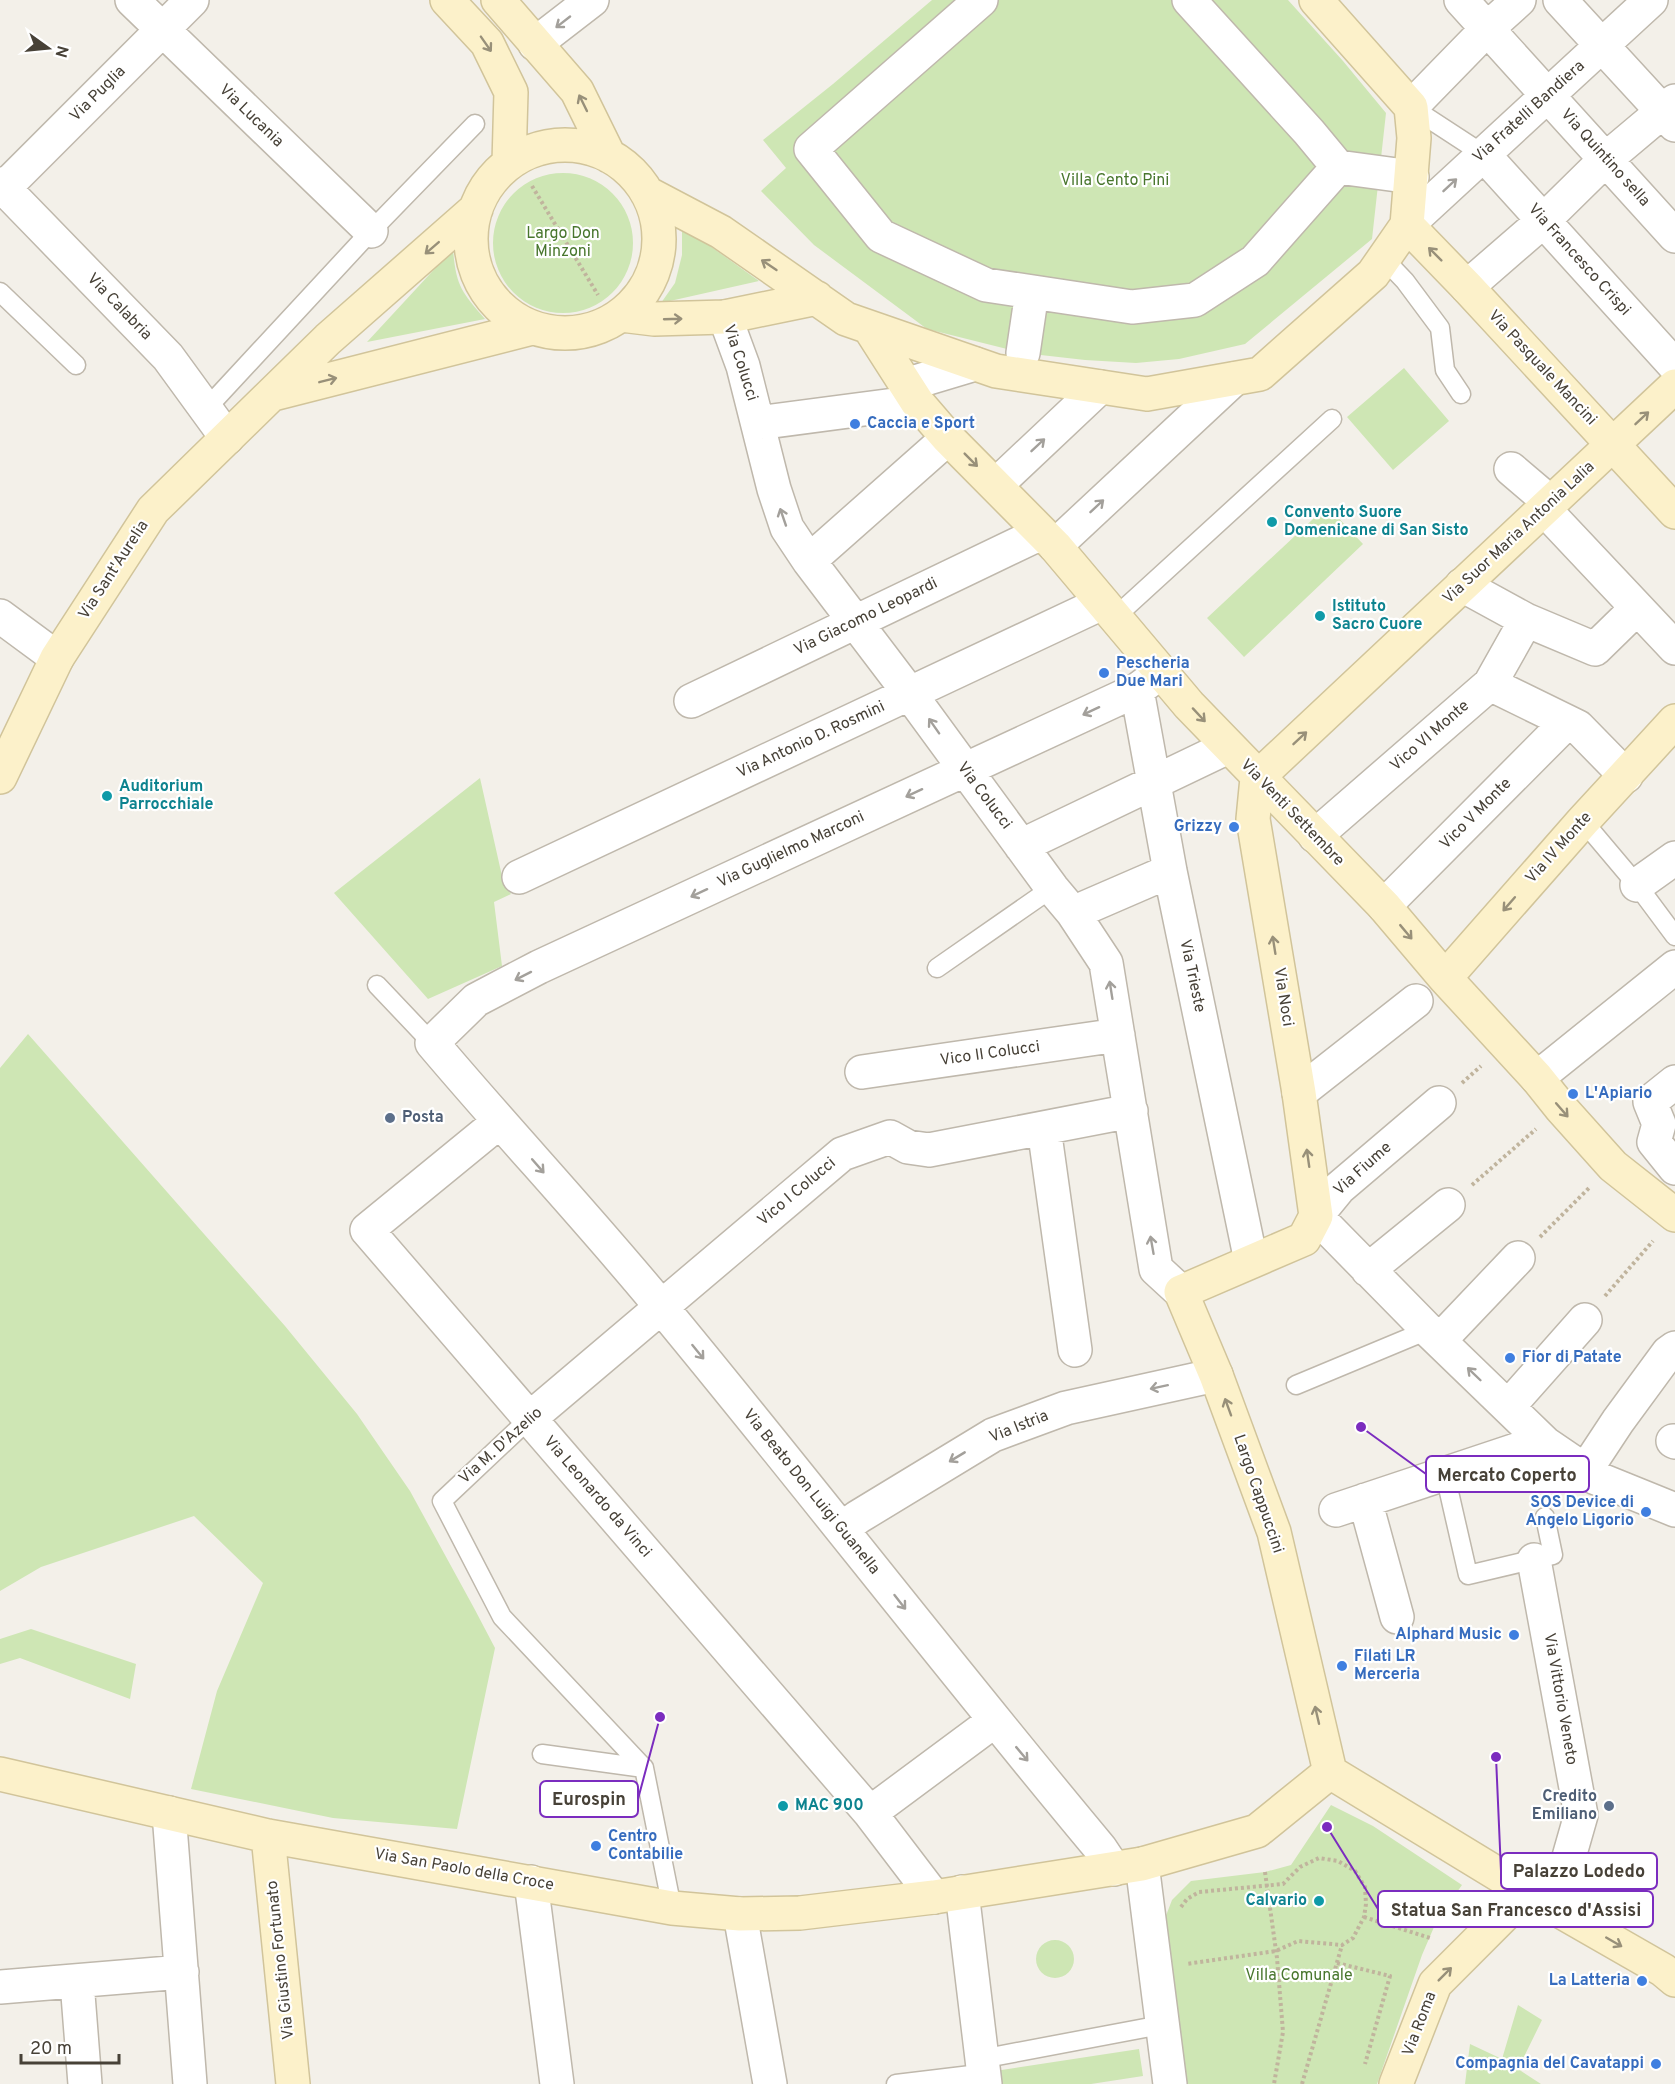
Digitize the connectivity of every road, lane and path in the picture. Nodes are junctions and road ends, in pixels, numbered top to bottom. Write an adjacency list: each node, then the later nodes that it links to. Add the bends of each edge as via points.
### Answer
1 (132, 0): 14 (street, Via Lucania)
2 (192, 0): 14 (street, Via Puglia)
3 (447, 0): 24 (street, one-way to 24, via 487,43 512,92)
4 (498, 0): 15 (street)
5 (591, 0): 15 (street, one-way to 15)
6 (981, 0): 37 (street, via 811,148 881,236 986,285)
7 (1189, 0): 25 (street)
8 (1461, 0): 13 (street, Via Quintino sella)
9 (1519, 0): 13 (street)
10 (1560, 0): 16 (street)
11 (1651, 0): 16 (street, Via Fratelli Bandiera)
12 (1326, 3): 18 (street)
13 (1488, 28): 17 (street, Via Quintino sella); 18 (street)
14 (162, 30): 27 (street, Via Puglia); 32 (street, Via Lucania)
15 (536, 44): 22 (street, one-way to 15, via 577,91)
16 (1602, 44): 17 (street, Via Fratelli Bandiera); 19 (street)
17 (1549, 96): 21 (street, Via Fratelli Bandiera); 23 (street, Via Quintino sella)
18 (1411, 107): 21 (lane); 26 (street)
19 (1671, 112): 23 (street)
20 (475, 124): 32 (lane)
21 (1483, 154): 30 (street, Via Francesco Crispi); 31 (street, Via Fratelli Bandiera, one-way to 21)
22 (609, 156): 24 (street, via 585,147 558,145); 28 (street, via 631,171)
23 (1606, 159): 30 (street); 33 (street, Via Quintino sella)
24 (513, 161): 29 (street, via 489,184); 40 (path)
25 (1338, 167): 26 (street); 37 (street, via 1255,261 1195,300 1132,307)
26 (1412, 177): 31 (street)
27 (1, 188): 53 (street, Via Calabria, via 168,357)
28 (647, 193): 38 (street, one-way to 28, via 721,232); 40 (street, via 657,218 659,245 654,272 640,296)
29 (476, 209): 42 (street, via 471,238 475,266 487,292 507,313); 50 (street, Via Sant'Aurelia, one-way to 50, via 328,339)
30 (1543, 221): 35 (street); 46 (street, Via Francesco Crispi)
31 (1407, 225): 34 (street); 35 (street, Via Pasquale Mancini, one-way to 31)
32 (371, 231): 53 (lane)
33 (1675, 236)
34 (1383, 259): 47 (street, via 1373,274 1260,374); 52 (lane, via 1440,328 1445,370)
35 (1467, 287): 58 (street, Via Pasquale Mancini)
36 (0, 292): 45 (lane)
37 (1032, 292): 43 (street)
38 (818, 298): 39 (street); 41 (street, via 846,319)
39 (725, 317): 40 (street, one-way to 39); 55 (street, Via Colucci)
40 (616, 318): 42 (street, via 594,329 563,334)
41 (869, 327): 44 (street); 51 (street, Via Venti Settembre)
42 (532, 328): 50 (street, one-way to 42)
43 (1023, 353)
44 (975, 364): 49 (street, via 996,371); 51 (street)
45 (76, 365)
46 (1675, 366)
47 (1234, 379): 49 (street, via 1147,394); 63 (street, Via Giacomo Leopardi, one-way to 47)
48 (1675, 386): 58 (street, Via Suor Maria Antonia Lalia, one-way to 48)
49 (1100, 387): 60 (street, one-way to 49)
50 (272, 394): 56 (street, Via Sant'Aurelia)
51 (911, 394): 55 (street); 57 (street, Via Venti Settembre)
52 (1461, 394)
53 (206, 409): 56 (street, Via Calabria)
54 (1332, 419): 67 (lane)
55 (758, 423): 64 (street, Via Colucci, one-way to 55, via 787,528)
56 (227, 438): 72 (street, Via Sant'Aurelia, via 153,510)
57 (948, 438): 60 (street, Via Venti Settembre, one-way to 60); 64 (street)
58 (1613, 445): 61 (street, Via Suor Maria Antonia Lalia); 62 (street, Via Pasquale Mancini)
59 (1511, 469): 61 (street, via 1538,492)
60 (996, 485): 63 (street, Via Venti Settembre)
61 (1547, 507): 65 (street, Via Suor Maria Antonia Lalia); 66 (street)
62 (1675, 513)
63 (1048, 539): 67 (street, Via Venti Settembre); 70 (street, Via Giacomo Leopardi)
64 (809, 561): 70 (street, Via Colucci)
65 (1462, 585): 69 (street); 83 (street, Via Suor Maria Antonia Lalia, one-way to 65)
66 (1637, 608): 69 (street, via 1595,649); 71 (street)
67 (1108, 611): 73 (street, Via Venti Settembre); 75 (street, Via Antonio D. Rosmini)
68 (0, 616): 72 (street)
69 (1526, 620): 74 (street, Vico VI Monte)
70 (856, 621): 75 (street, Via Colucci); 76 (street, Via Giacomo Leopardi)
71 (1675, 648)
72 (57, 658): 82 (street, Via Sant'Aurelia)
73 (1149, 682): 79 (street, Via Venti Settembre, one-way to 79); 80 (street, Via Guglielmo Marconi, one-way to 80); 84 (street, Via Trieste)
74 (1490, 684): 78 (street); 86 (street, Vico VI Monte)
75 (910, 694): 80 (street, Via Colucci, one-way to 75); 90 (street, Via Antonio D. Rosmini)
76 (691, 701)
77 (1675, 721): 81 (street, Via IV Monte)
78 (1567, 722): 81 (street, via 1578,727); 93 (street, Vico V Monte)
79 (1228, 747): 83 (street, Via Venti Settembre); 84 (street)
80 (964, 769): 87 (street, Via Colucci); 102 (street, Via Guglielmo Marconi, one-way to 102, via 518,978 476,1000)
81 (1626, 776): 85 (street, Via IV Monte)
82 (0, 777)
83 (1257, 778): 86 (street, Via Venti Settembre); 107 (street, Via Noci, one-way to 83, via 1253,819)
84 (1154, 783): 87 (street); 89 (street, Via Trieste)
85 (1583, 821): 91 (lane); 98 (street, Via IV Monte, one-way to 98)
86 (1315, 836): 93 (street, Via Venti Settembre)
87 (1021, 846): 92 (street, Via Colucci)
88 (1675, 858): 91 (street)
89 (1170, 871): 94 (street); 119 (street, Via Trieste)
90 (519, 877)
91 (1637, 885): 95 (lane)
92 (1052, 888): 94 (street, Via Colucci); 97 (lane)
93 (1384, 906): 98 (street, Via Venti Settembre, one-way to 98)
94 (1073, 913): 101 (street, Via Colucci, one-way to 94, via 1106,963)
95 (1675, 936)
96 (1675, 967): 105 (street)
97 (937, 968)
98 (1444, 978): 103 (street, Via Venti Settembre)
99 (377, 985): 102 (lane)
100 (1416, 1001): 107 (street)
101 (1118, 1035): 104 (street, Vico II Colucci); 110 (street, Via Colucci)
102 (432, 1043): 111 (street, Via Beato Don Luigi Guanella)
103 (1506, 1045): 105 (street, Via Venti Settembre); 108 (path)
104 (862, 1072)
105 (1537, 1078): 109 (street, Via Venti Settembre)
106 (1675, 1082): 114 (street, via 1650,1102 1659,1124 1654,1142)
107 (1299, 1093): 116 (street, Via Noci, one-way to 107)
108 (1438, 1103): 116 (street, Via Fiume, via 1339,1188)
109 (1561, 1108): 113 (street, Via Venti Settembre, one-way to 113); 115 (path)
110 (1131, 1111): 112 (street, Vico I Colucci); 121 (street, Via Colucci, one-way to 110, via 1156,1269)
111 (499, 1122): 122 (street, Via Beato Don Luigi Guanella, one-way to 122); 130 (street, Via Leonardo da Vinci, via 367,1230)
112 (1044, 1128): 122 (street, Vico I Colucci, via 929,1150 908,1147 890,1137 842,1154); 126 (street)
113 (1613, 1166): 117 (street, Via Venti Settembre); 118 (path)
114 (1675, 1168)
115 (1448, 1205): 120 (street)
116 (1316, 1216): 119 (street, Via Fiume, via 1304,1239); 120 (street)
117 (1668, 1224): 123 (path)
118 (1518, 1258): 124 (street)
119 (1251, 1261): 121 (street, Via Fiume)
120 (1368, 1270): 124 (street)
121 (1181, 1292): 127 (street, Largo Cappuccini)
122 (662, 1307): 130 (street, Via M. D'Azelio); 136 (street, Via Beato Don Luigi Guanella, one-way to 136)
123 (1585, 1320): 129 (street)
124 (1434, 1335): 128 (lane); 129 (street, one-way to 124)
125 (1675, 1348): 132 (street, via 1655,1370)
126 (1075, 1350)
127 (1216, 1375): 136 (street, Via Istria, one-way to 136, via 1066,1408 993,1435); 142 (street, Largo Cappuccini, one-way to 127, via 1274,1532)
128 (1296, 1385)
129 (1508, 1407): 131 (street)
130 (529, 1419): 141 (lane, Via M. D'Azelio, via 442,1501 502,1617); 145 (street, Via Leonardo da Vinci)
131 (1542, 1452): 132 (street); 133 (street); 135 (path)
132 (1585, 1471): 134 (street)
133 (1448, 1484): 137 (lane, via 1468,1575); 138 (street, via 1351,1505)
134 (1675, 1509)
135 (1545, 1516): 137 (lane, via 1553,1555)
136 (842, 1529): 139 (street, Via Beato Don Luigi Guanella, one-way to 139)
137 (1534, 1560): 152 (street, Via Vittorio Veneto, via 1581,1815 1567,1864)
138 (1397, 1617)
139 (993, 1721): 145 (street); 147 (street, Via Beato Don Luigi Guanella, one-way to 147, via 1100,1848)
140 (542, 1754): 141 (lane)
141 (644, 1768): 153 (lane)
142 (1330, 1772): 147 (street, Via San Paolo della Croce, via 1257,1831); 152 (street)
143 (0, 1774): 144 (street, Via San Paolo della Croce)
144 (169, 1813): 146 (street, Via San Paolo della Croce); 163 (street)
145 (870, 1813): 151 (street, Via Leonardo da Vinci)
146 (268, 1836): 149 (street, Via San Paolo della Croce); 172 (street, Via Giustino Fortunato)
147 (1128, 1867): 151 (street, Via San Paolo della Croce); 166 (street)
148 (1265, 1872): 150 (path)
149 (531, 1882): 153 (street, Via San Paolo della Croce); 173 (street)
150 (1267, 1885): 154 (path, via 1199,1892); 156 (path, via 1283,1884 1300,1867 1319,1858 1338,1861 1356,1871 1365,1887); 159 (path)
151 (948, 1895): 155 (street, Via San Paolo della Croce, via 800,1913); 169 (street)
152 (1534, 1896): 162 (street, one-way to 162); 178 (street, Via Roma, one-way to 152, via 1435,1984)
153 (672, 1908): 155 (street, Via San Paolo della Croce)
154 (1177, 1912)
155 (740, 1914): 174 (street)
156 (1364, 1917): 157 (path); 158 (path, via 1353,1938)
157 (1430, 1938)
158 (1342, 1945): 159 (path, via 1299,1941); 160 (path)
159 (1276, 1951): 161 (path); 176 (path, via 1283,2032)
160 (1337, 1963): 168 (path, via 1390,1976); 177 (path)
161 (1180, 1965)
162 (1671, 1967)
163 (182, 1972): 164 (street); 171 (street)
164 (76, 1982): 165 (street); 170 (street)
165 (0, 1987)
166 (1161, 2025): 167 (street); 169 (lane)
167 (1168, 2072)
168 (1363, 2073)
169 (979, 2076): 175 (lane)
170 (85, 2084)
171 (190, 2084)
172 (293, 2084)
173 (557, 2084)
174 (770, 2084)
175 (896, 2084)
176 (1274, 2084)
177 (1302, 2084)
178 (1396, 2084)

